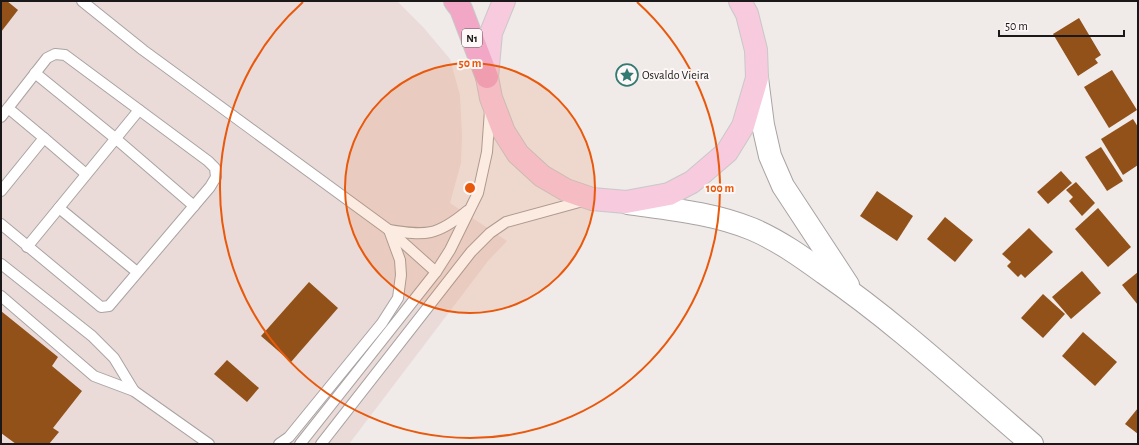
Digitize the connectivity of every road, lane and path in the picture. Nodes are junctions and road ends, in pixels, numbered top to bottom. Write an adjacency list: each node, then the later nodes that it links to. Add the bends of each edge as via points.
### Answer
1 (82, 1): 24 (lane, via 143,50)
2 (455, 1): 8 (highway, N1, via 461,9)
3 (504, 1): 8 (main road, via 491,33)
4 (740, 1): 6 (main road, via 747,14)
5 (758, 1): 6 (main road)
6 (756, 50): 9 (main road)
7 (35, 73): 11 (lane); 12 (lane, via 47,58 55,54 65,55); 15 (lane)
8 (487, 77): 10 (main road)
9 (757, 78): 19 (main road, via 743,126 727,152 692,182 669,194); 29 (street, via 770,156 783,186)
10 (491, 98): 18 (main road, via 504,132 518,154 566,190); 22 (lane, via 487,152 478,192)
11 (8, 108): 13 (lane); 14 (lane)
12 (139, 110): 15 (lane); 20 (lane, via 216,168 216,177)
13 (1, 117)
14 (44, 138): 16 (lane); 17 (lane)
15 (115, 138): 16 (lane); 20 (lane)
16 (86, 174): 21 (lane)
17 (1, 191)
18 (592, 199): 19 (main road); 35 (lane, via 558,206 506,222 490,233 471,252)
19 (626, 202): 29 (street, via 718,216 753,229 794,252)
20 (194, 206): 27 (lane)
21 (59, 208): 25 (lane); 27 (lane)
22 (469, 210): 24 (lane, via 436,232 410,233); 28 (lane, via 450,250)
23 (1, 224): 25 (lane)
24 (389, 230): 28 (lane); 33 (lane, via 400,260 398,298 382,323 289,437)
25 (27, 246): 27 (lane, via 101,307 109,306)
26 (1, 264): 31 (lane, via 92,336 114,358)
27 (137, 272)
28 (436, 272): 34 (lane)
29 (852, 292): 36 (street)
30 (1, 296): 31 (lane, via 94,376)
31 (134, 391): 32 (lane)
32 (209, 444)
33 (279, 444)
34 (300, 444)
35 (321, 444)
36 (1032, 444)

